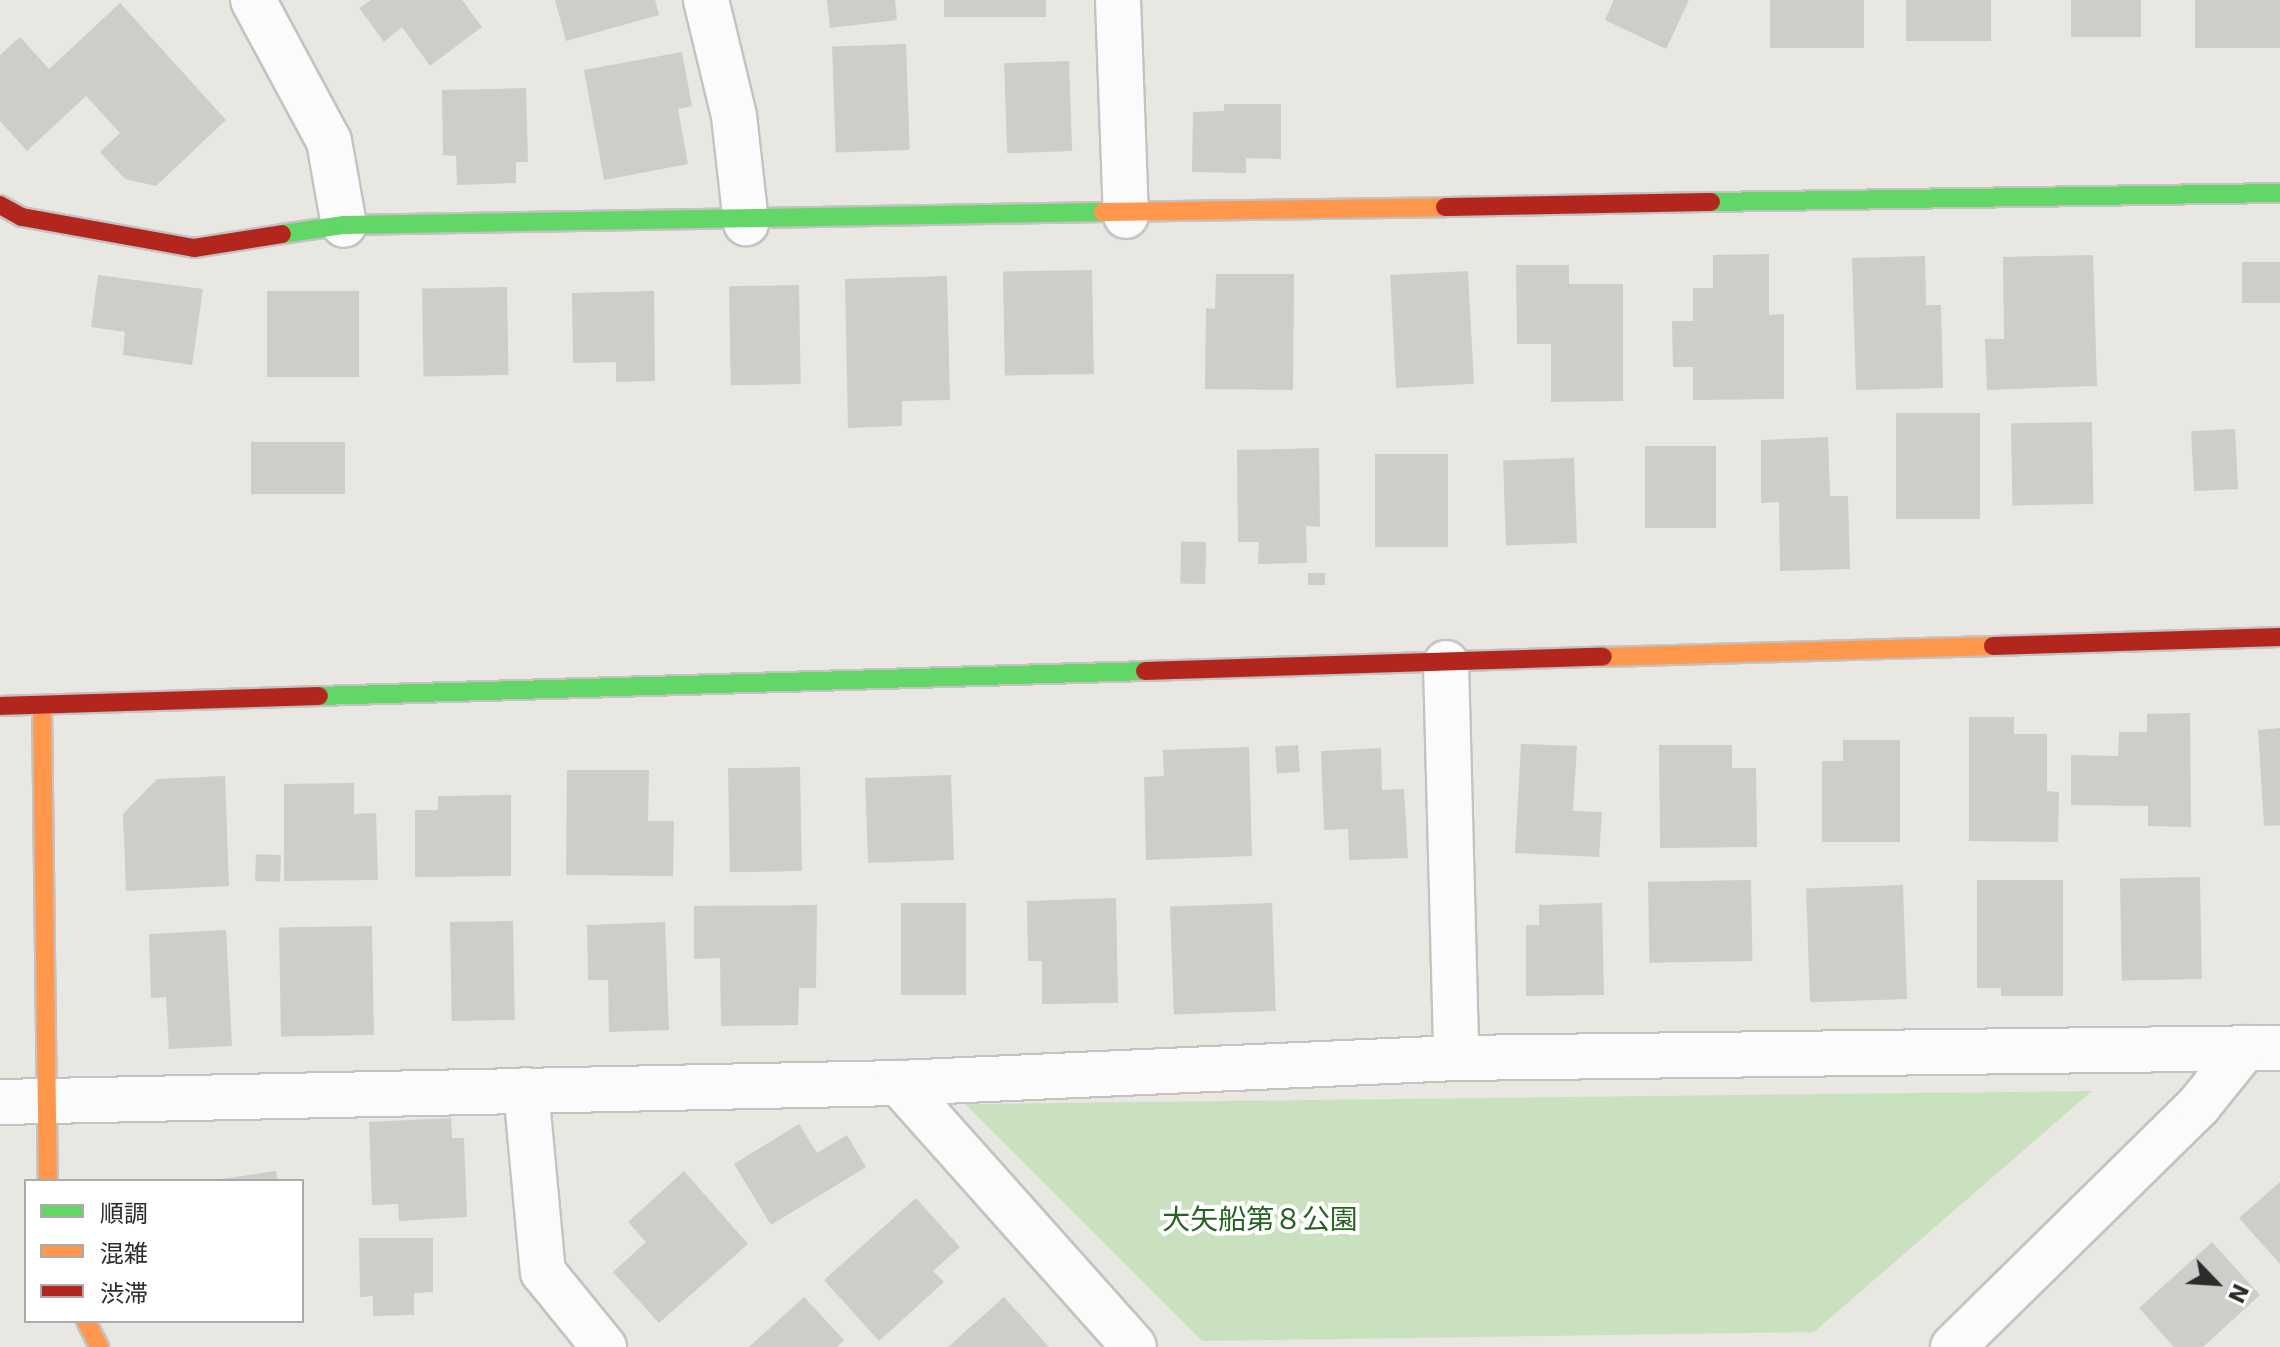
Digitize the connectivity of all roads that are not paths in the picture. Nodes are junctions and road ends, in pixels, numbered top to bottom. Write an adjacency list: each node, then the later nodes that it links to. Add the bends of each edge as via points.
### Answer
1 (253, 0): 8 (street, via 329,141)
2 (706, 0): 7 (street, via 734,116)
3 (1118, 0): 6 (street)
4 (2280, 193): 6 (street)
5 (0, 205): 8 (street, via 22,217 194,248)
6 (1126, 216): 7 (street)
7 (746, 223): 8 (street)
8 (344, 225)
9 (2280, 637): 10 (street)
10 (1446, 663): 12 (street); 14 (street)
11 (0, 706): 12 (street)
12 (42, 706): 17 (street)
13 (2262, 1048): 14 (street); 23 (street)
14 (1456, 1058): 15 (street)
15 (899, 1083): 16 (street); 22 (street)
16 (526, 1090): 17 (street); 21 (street, via 543,1272)
17 (21, 1102): 18 (street)
18 (47, 1179)
19 (87, 1323): 20 (street)
20 (99, 1347)
21 (604, 1347)
22 (1134, 1347)
23 (1953, 1347)

